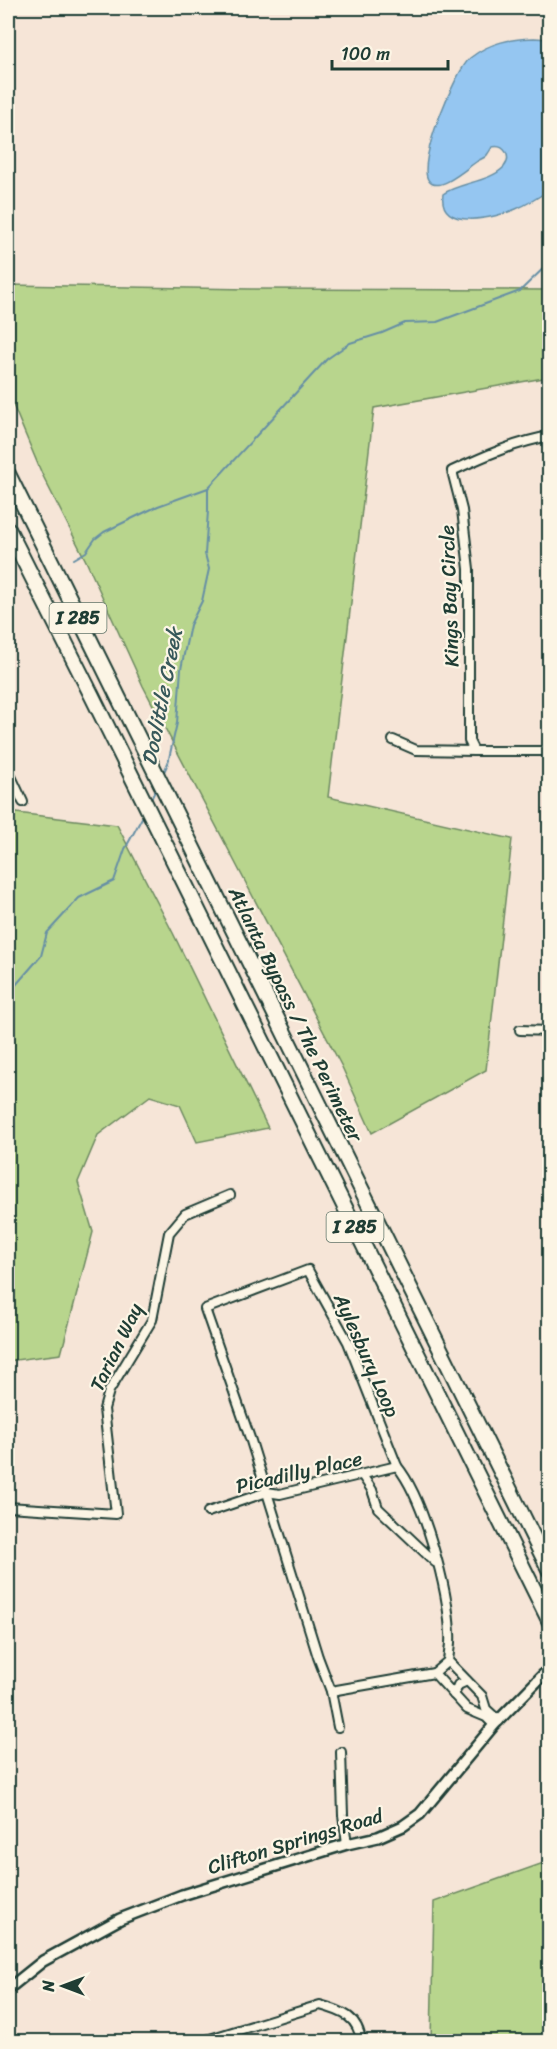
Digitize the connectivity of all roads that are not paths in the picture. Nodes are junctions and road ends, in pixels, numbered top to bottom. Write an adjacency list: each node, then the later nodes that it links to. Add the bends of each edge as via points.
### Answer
1 (549, 436): 5 (street, Kings Bay Circle, via 483,456 452,471 462,510 469,569 469,741)
2 (8, 474): 18 (highway, Atlanta Bypass / The Perimeter / I 285)
3 (8, 529): 19 (highway, Atlanta Bypass / The Perimeter / I 285)
4 (393, 740): 5 (street, via 416,750)
5 (474, 751): 6 (street)
6 (549, 751)
7 (8, 770): 8 (street)
8 (23, 802)
9 (520, 1030): 10 (street)
10 (549, 1031)
11 (230, 1195): 15 (street, Tarian Way, via 185,1214 169,1233 152,1320 108,1391 104,1409 116,1514)
12 (397, 1466): 13 (street, Picadilly Place); 14 (street, Aylesbury Loop, via 348,1342 308,1270 205,1309); 17 (street, Aylesbury Loop, via 426,1525)
13 (363, 1475): 14 (street, Picadilly Place, via 280,1494); 17 (street, via 378,1508)
14 (267, 1492): 16 (street, Picadilly Place); 24 (street, Aylesbury Loop)
15 (8, 1507)
16 (208, 1512)
17 (437, 1563): 20 (street, Aylesbury Loop, via 451,1636)
18 (549, 1571)
19 (549, 1622)
20 (448, 1661): 22 (street); 23 (street)
21 (549, 1668): 26 (street, Clifton Springs Road)
22 (434, 1673): 24 (street); 25 (street)
23 (467, 1681): 25 (street, via 458,1685); 26 (street, via 482,1696)
24 (331, 1691): 27 (street, Aylesbury Loop)
25 (454, 1695): 26 (street, via 467,1709)
26 (497, 1723): 29 (street, Clifton Springs Road, via 420,1815 378,1837)
27 (338, 1727)
28 (341, 1752): 29 (street)
29 (347, 1844): 30 (street, Clifton Springs Road, via 182,1895 120,1919 43,1961)
30 (8, 1989)
31 (200, 2042): 32 (street, via 320,2005 352,2019 360,2028)
32 (361, 2042)

